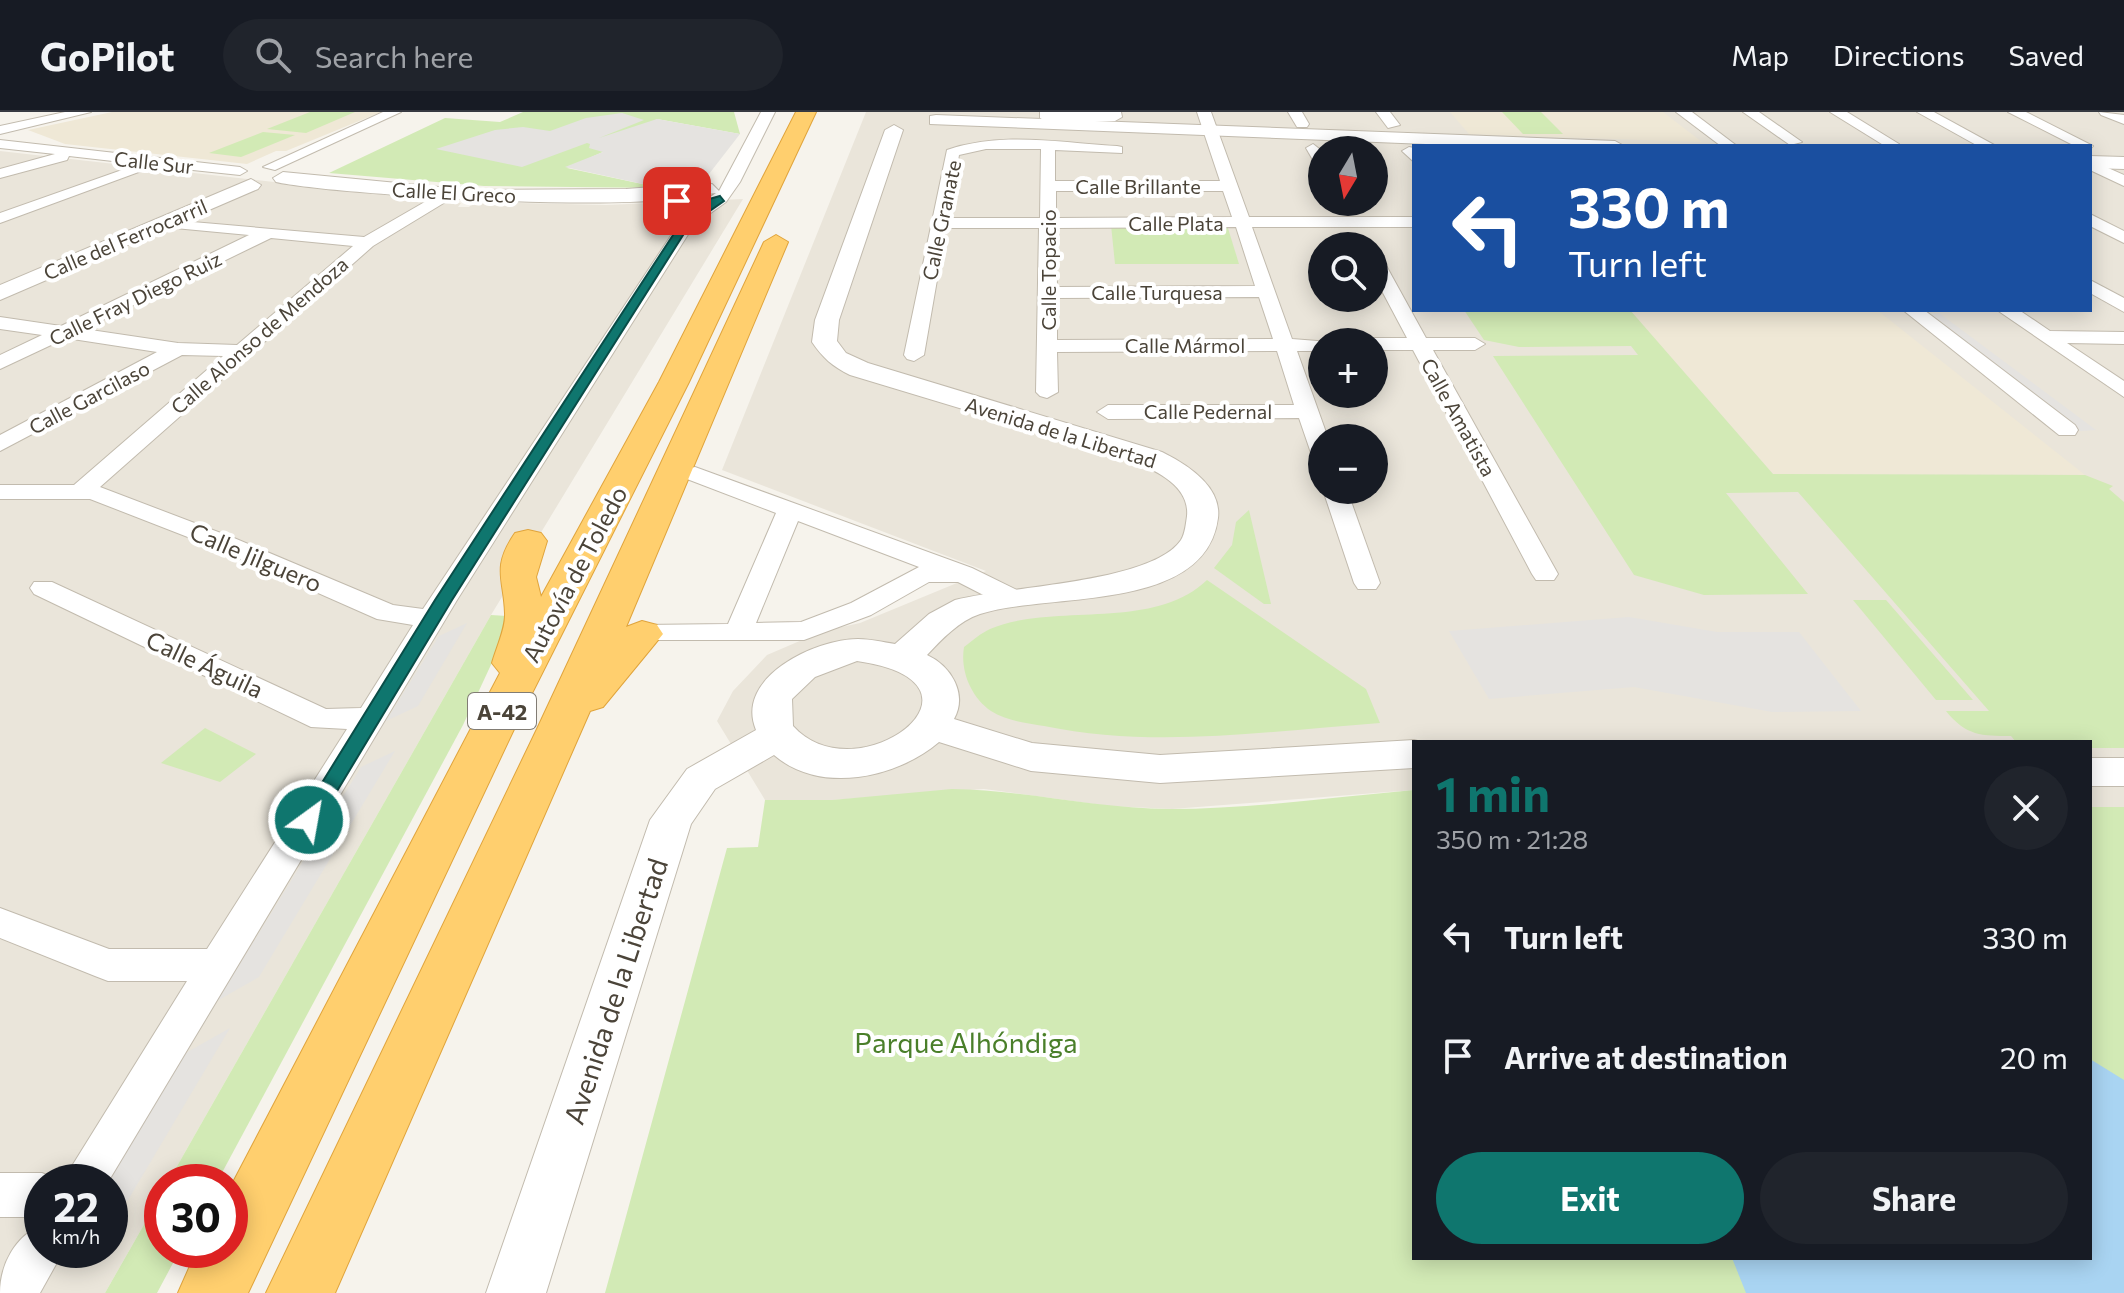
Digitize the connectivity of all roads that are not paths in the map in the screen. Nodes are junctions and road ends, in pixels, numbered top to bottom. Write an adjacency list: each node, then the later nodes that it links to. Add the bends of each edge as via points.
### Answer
1 (84, 112): 16 (street)
2 (394, 112): 35 (street)
3 (834, 112): 78 (highway, Autovía de Toledo / A-42)
4 (1204, 112): 17 (street)
5 (1383, 112): 14 (street)
6 (1683, 112): 22 (street)
7 (1750, 112): 20 (street)
8 (1837, 112): 23 (street)
9 (1924, 112): 24 (street)
10 (2015, 112): 25 (street)
11 (1047, 115): 12 (street)
12 (1115, 115)
13 (777, 119): 33 (street); 33 (highway, via 770,153); 78 (highway, Autovía de Toledo / A-42)
14 (1393, 125)
15 (911, 126): 17 (street); 95 (street, Avenida de la Libertad, via 827,320 824,342 837,358 859,369 1141,454 1185,477 1202,498 1204,523 1193,548 1169,568 1125,584)
16 (0, 130): 18 (street, Calle Sur)
17 (1211, 133): 21 (street); 39 (street)
18 (16, 134): 19 (street); 28 (street, Calle Sur)
19 (0, 142): 28 (street, Calle Sur)
20 (1795, 142)
21 (1553, 144)
22 (1727, 144)
23 (1892, 144)
24 (1985, 144)
25 (2082, 144)
26 (1048, 148): 29 (street, Calle Granate); 38 (street, Calle Topacio); 48 (street, Calle Granate, via 964,147 952,153)
27 (2092, 150): 34 (street)
28 (67, 152): 30 (street, Calle Sur)
29 (1118, 152)
30 (84, 154): 31 (street, Calle Sur); 36 (street)
31 (158, 162): 37 (street, Calle Sur); 43 (street)
32 (2092, 163): 34 (street)
33 (740, 169): 41 (street); 42 (street)
34 (2123, 169)
35 (277, 172): 37 (street, Calle El Greco); 40 (street, Calle El Greco)
36 (0, 174)
37 (239, 180): 45 (street, Calle del Ferrocarril); 53 (street, Calle del Ferrocarril)
38 (1048, 186): 39 (street, Calle Brillante); 49 (street, Calle Topacio)
39 (1229, 186): 46 (street)
40 (447, 195): 42 (street, Calle El Greco, via 626,195); 52 (street, Calle Alonso de Mendoza)
41 (722, 198): 42 (street); 42 (street, via 719,191)
42 (688, 201): 96 (street)
43 (0, 218)
44 (2092, 220): 51 (street)
45 (164, 222): 50 (street); 57 (street, Calle del Ferrocarril)
46 (1243, 222): 47 (street, Calle Plata); 49 (street, Calle Plata); 56 (street)
47 (1412, 222)
48 (939, 223): 49 (street, Calle Plata); 74 (street, Calle Granate)
49 (1048, 223): 58 (street, Calle Topacio)
50 (269, 232): 52 (street); 63 (street, Calle Fray Diego Ruiz)
51 (2124, 238)
52 (367, 242): 73 (street, Calle Alonso de Mendoza)
53 (0, 279)
54 (1388, 286): 67 (street, Calle Amatista)
55 (2092, 286): 59 (street)
56 (1266, 291): 58 (street, Calle Turquesa); 69 (street)
57 (0, 293)
58 (1048, 293): 71 (street, Calle Topacio)
59 (2124, 306)
60 (1915, 312): 82 (street)
61 (2009, 312): 64 (street)
62 (0, 323): 63 (street)
63 (64, 332): 72 (street); 75 (street, Calle Fray Diego Ruiz)
64 (2045, 337): 65 (street); 76 (street)
65 (2124, 338)
66 (1388, 344): 67 (street)
67 (1419, 344): 68 (street); 92 (street, Calle Amatista)
68 (1475, 344)
69 (1284, 345): 70 (street, Calle Mármol); 71 (street, Calle Mármol); 79 (street)
70 (1308, 345)
71 (1048, 346): 77 (street, Calle Topacio)
72 (178, 349): 73 (street); 83 (street, Calle Garcilaso)
73 (242, 351): 86 (street, Calle Alonso de Mendoza)
74 (914, 355)
75 (0, 363)
76 (2124, 391)
77 (1047, 392)
78 (687, 396): 84 (highway, via 645,409); 85 (highway); 101 (highway, Autovía de Toledo / A-42); 103 (highway, Autovía de Toledo / A-42)
79 (1307, 411): 80 (street, Calle Pedernal); 81 (street)
80 (1108, 412)
81 (1312, 424)
82 (2067, 430)
83 (0, 444)
84 (615, 451)
85 (695, 474): 89 (street)
86 (82, 490): 87 (street); 96 (street, Calle Jilguero, via 225,543 387,613)
87 (0, 492)
88 (1340, 504): 93 (street)
89 (790, 510): 91 (street); 97 (street)
90 (528, 541): 101 (highway, via 517,577 526,615)
91 (963, 574): 95 (street); 97 (street, via 924,574 861,609 804,631)
92 (1545, 574)
93 (1367, 583)
94 (43, 588): 100 (street, Calle Águila, via 322,720)
95 (1009, 597): 99 (street, Avenida de la Libertad, via 965,607)
96 (431, 619): 100 (street)
97 (739, 631): 98 (street)
98 (642, 634): 103 (highway)
99 (904, 656): 102 (street, via 938,682 942,710); 104 (street, via 857,650 812,662 778,692 771,714)
100 (372, 718): 109 (street)
101 (494, 725): 115 (highway, Autovía de Toledo / A-42)
102 (934, 727): 104 (street, via 907,749 854,764 826,763 800,754); 105 (street, via 1031,757 1160,769)
103 (560, 729): 116 (highway, Autovía de Toledo / A-42)
104 (777, 735): 117 (street, Avenida de la Libertad, via 701,779 671,820)
105 (1412, 754)
106 (2092, 772): 107 (street)
107 (2124, 772)
108 (0, 923): 109 (street, via 108,965)
109 (219, 965): 110 (street)
110 (95, 1164)
111 (0, 1195): 112 (street)
112 (24, 1195)
113 (29, 1268): 114 (street)
114 (13, 1293)
115 (212, 1293)
116 (300, 1293)
117 (516, 1293)

